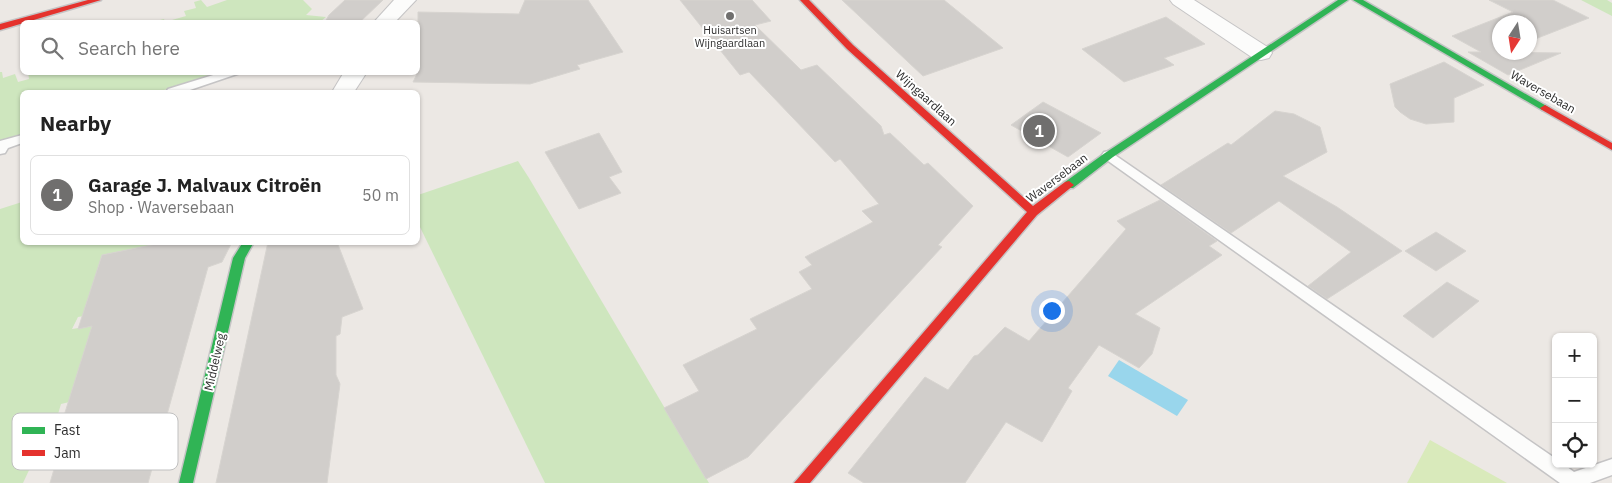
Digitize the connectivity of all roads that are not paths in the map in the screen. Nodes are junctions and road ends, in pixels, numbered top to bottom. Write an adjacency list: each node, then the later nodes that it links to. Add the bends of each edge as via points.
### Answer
1 (97, 0): 7 (street)
2 (406, 0): 8 (street)
3 (804, 0): 20 (street, Wijngaardlaan, via 850,47)
4 (1180, 0): 11 (street)
5 (1344, 0): 11 (street, Waversebaan)
6 (1356, 0): 17 (street, Waversebaan)
7 (25, 20)
8 (386, 20)
9 (20, 21): 10 (street)
10 (0, 27)
11 (1261, 53): 19 (street, Waversebaan)
12 (227, 75): 14 (lane)
13 (354, 75): 15 (street)
14 (178, 90)
15 (344, 90)
16 (20, 140): 18 (lane, via 2,145)
17 (1612, 147)
18 (0, 150)
19 (1109, 156): 20 (street, Waversebaan); 22 (lane, via 1572,481)
20 (1033, 212): 24 (street, Waversebaan)
21 (247, 245): 23 (street, Middelweg, via 239,258)
22 (1612, 467)
23 (186, 483)
24 (801, 483)

